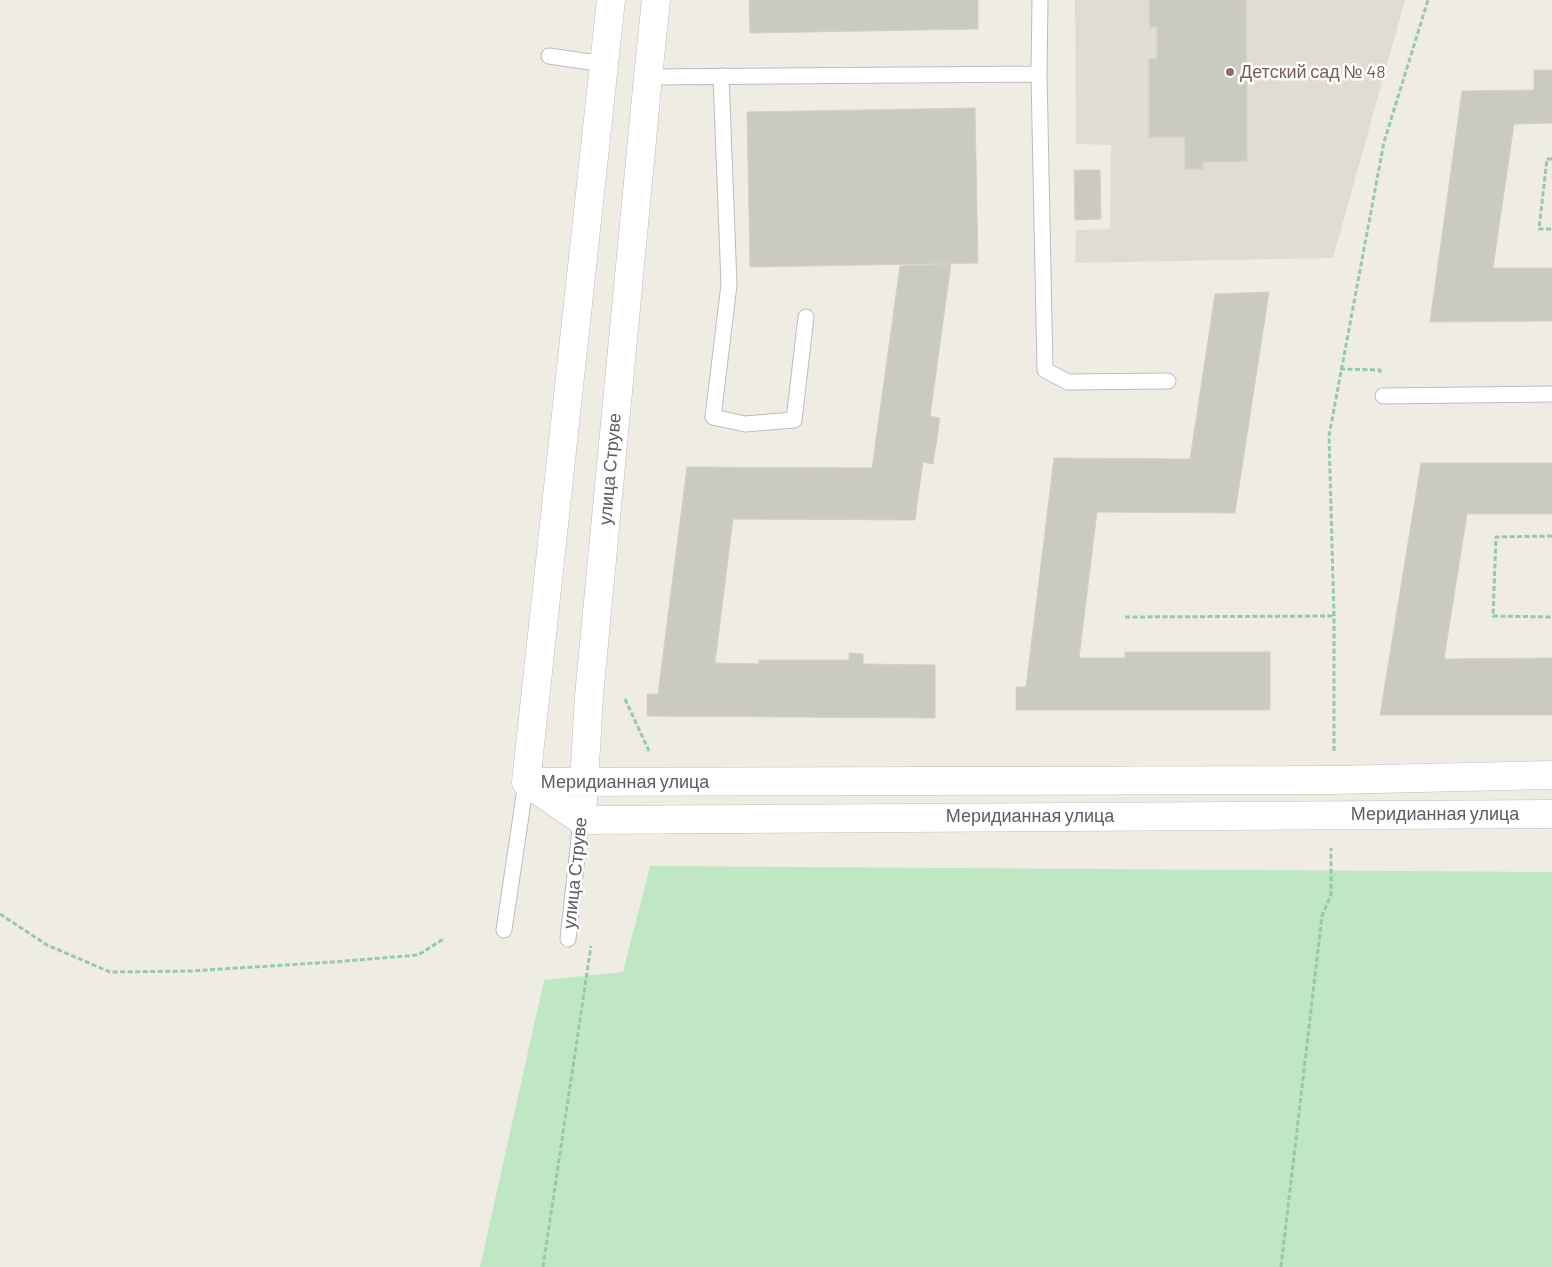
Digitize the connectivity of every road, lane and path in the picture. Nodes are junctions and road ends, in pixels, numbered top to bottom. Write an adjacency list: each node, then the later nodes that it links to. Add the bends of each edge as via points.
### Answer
1 (611, 0): 6 (street)
2 (656, 0): 9 (street, улица Струве)
3 (1040, 0): 7 (lane)
4 (1428, 0): 13 (path, via 1384,142)
5 (549, 56): 6 (lane)
6 (604, 64): 25 (street)
7 (1039, 74): 8 (lane); 14 (lane, via 1045,370 1068,382)
8 (721, 76): 9 (lane); 12 (lane, via 729,285 713,417 745,424 794,420)
9 (648, 77): 26 (street, улица Струве, via 590,687)
10 (1552, 158): 11 (path, via 1548,158 1539,229)
11 (1552, 230)
12 (806, 317)
13 (1340, 369): 16 (path, via 1380,370); 18 (path, via 1329,436)
14 (1168, 381)
15 (1552, 394): 16 (lane)
16 (1383, 396)
17 (1552, 536): 19 (path, via 1496,537 1493,616)
18 (1334, 616): 20 (path); 23 (path)
19 (1552, 616)
20 (1125, 617)
21 (625, 699): 22 (path)
22 (649, 750)
23 (1334, 751)
24 (1552, 775): 26 (street, Меридианная улица, via 1333,780)
25 (526, 782): 26 (street, Меридианная улица); 28 (street, Меридианная улица); 31 (lane)
26 (585, 783): 28 (street, улица Струве)
27 (1552, 814): 28 (street, Меридианная улица)
28 (581, 820): 33 (lane, улица Струве)
29 (1331, 848): 36 (path, via 1331,895 1322,916)
30 (0, 914): 32 (path, via 46,945 110,972 200,970 418,955)
31 (504, 930)
32 (444, 938)
33 (568, 939)
34 (591, 944): 35 (path)
35 (543, 1267)
36 (1281, 1267)

